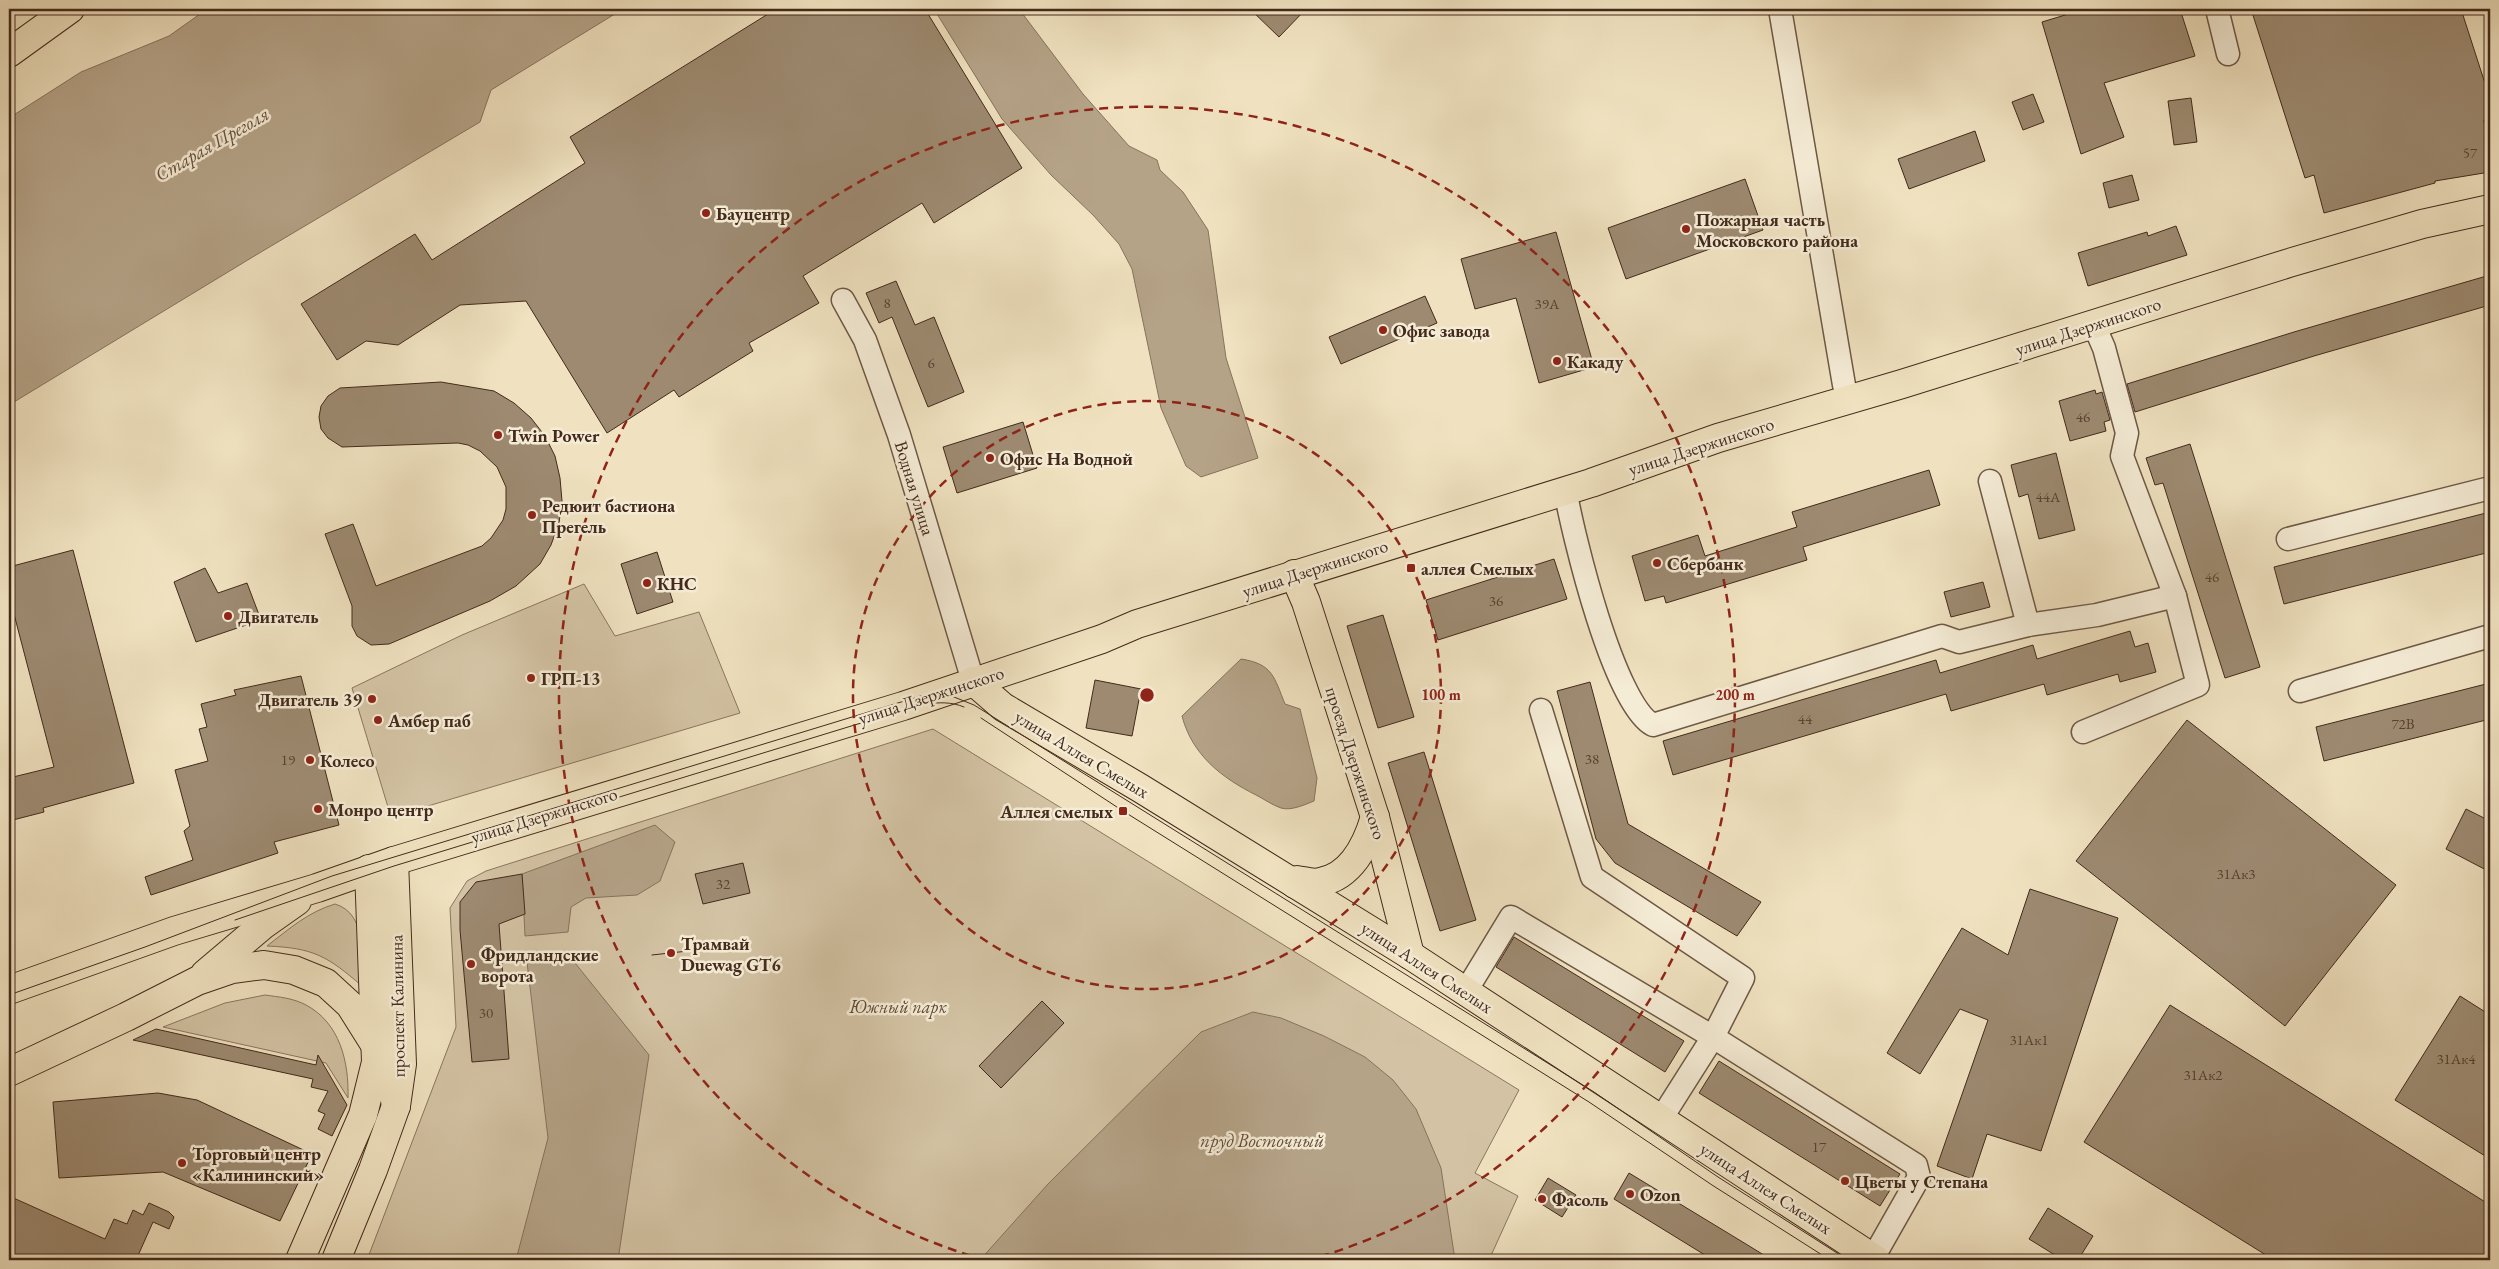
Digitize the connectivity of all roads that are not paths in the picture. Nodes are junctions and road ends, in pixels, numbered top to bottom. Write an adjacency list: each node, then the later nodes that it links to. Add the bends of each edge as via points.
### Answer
1 (70, 9): 4 (main road)
2 (1780, 9): 9 (street, via 1844,386)
3 (2217, 9): 5 (street)
4 (9, 53)
5 (2228, 54)
6 (2490, 209): 8 (main road, улица Дзержинского, via 2362,241)
7 (842, 300): 18 (street, Водная улица, via 865,340 899,435)
8 (2094, 325): 9 (main road, улица Дзержинского); 15 (street, via 2104,348 2127,433 2122,456)
9 (1849, 399): 12 (main road, улица Дзержинского)
10 (1990, 481): 16 (street)
11 (2490, 488): 13 (street)
12 (1565, 489): 14 (main road, улица Дзержинского); 16 (street, via 1569,516 1606,643 1635,707 1653,725 1942,636 1959,642)
13 (2288, 539)
14 (1294, 574): 18 (main road, улица Дзержинского); 22 (main road, проезд Дзержинского, via 1306,602)
15 (2175, 596): 16 (street, via 2097,615); 21 (street, via 2198,685)
16 (2028, 626)
17 (2490, 636): 19 (street)
18 (973, 681): 23 (main road, улица Дзержинского, via 903,706); 24 (main road, улица Аллея Смелых, via 1003,707)
19 (2300, 692)
20 (1541, 710): 32 (street, via 1592,877 1744,978)
21 (2083, 732)
22 (1375, 817): 24 (main road, via 1364,848 1344,871 1319,883 1297,880); 27 (main road, проезд Дзержинского)
23 (381, 865): 25 (main road, улица Дзержинского); 33 (main road, проспект Калинина); 35 (main road, проспект Калинина, via 402,1064)
24 (1295, 884): 27 (main road, улица Аллея Смелых)
25 (317, 888): 26 (main road, улица Дзержинского); 28 (main road, via 263,926)
26 (144, 942): 29 (main road, улица Дзержинского); 31 (main road, via 144,954 139,960)
27 (1410, 955): 30 (main road, улица Аллея Смелых)
28 (197, 981): 33 (main road, via 232,970 264,965 294,970 326,983 350,1005); 34 (main road)
29 (9, 990)
30 (1466, 992): 32 (street, via 1511,917); 36 (main road, улица Аллея Смелых)
31 (9, 1006)
32 (1712, 1037): 36 (street); 37 (street, via 1916,1165 1920,1177)
33 (377, 1045): 35 (main road, via 389,1067); 38 (main road, проспект Калинина, via 363,1115)
34 (9, 1072)
35 (396, 1106): 39 (main road, проспект Калинина)
36 (1661, 1119): 37 (main road, улица Аллея Смелых)
37 (1874, 1259)
38 (300, 1260)
39 (336, 1260)

